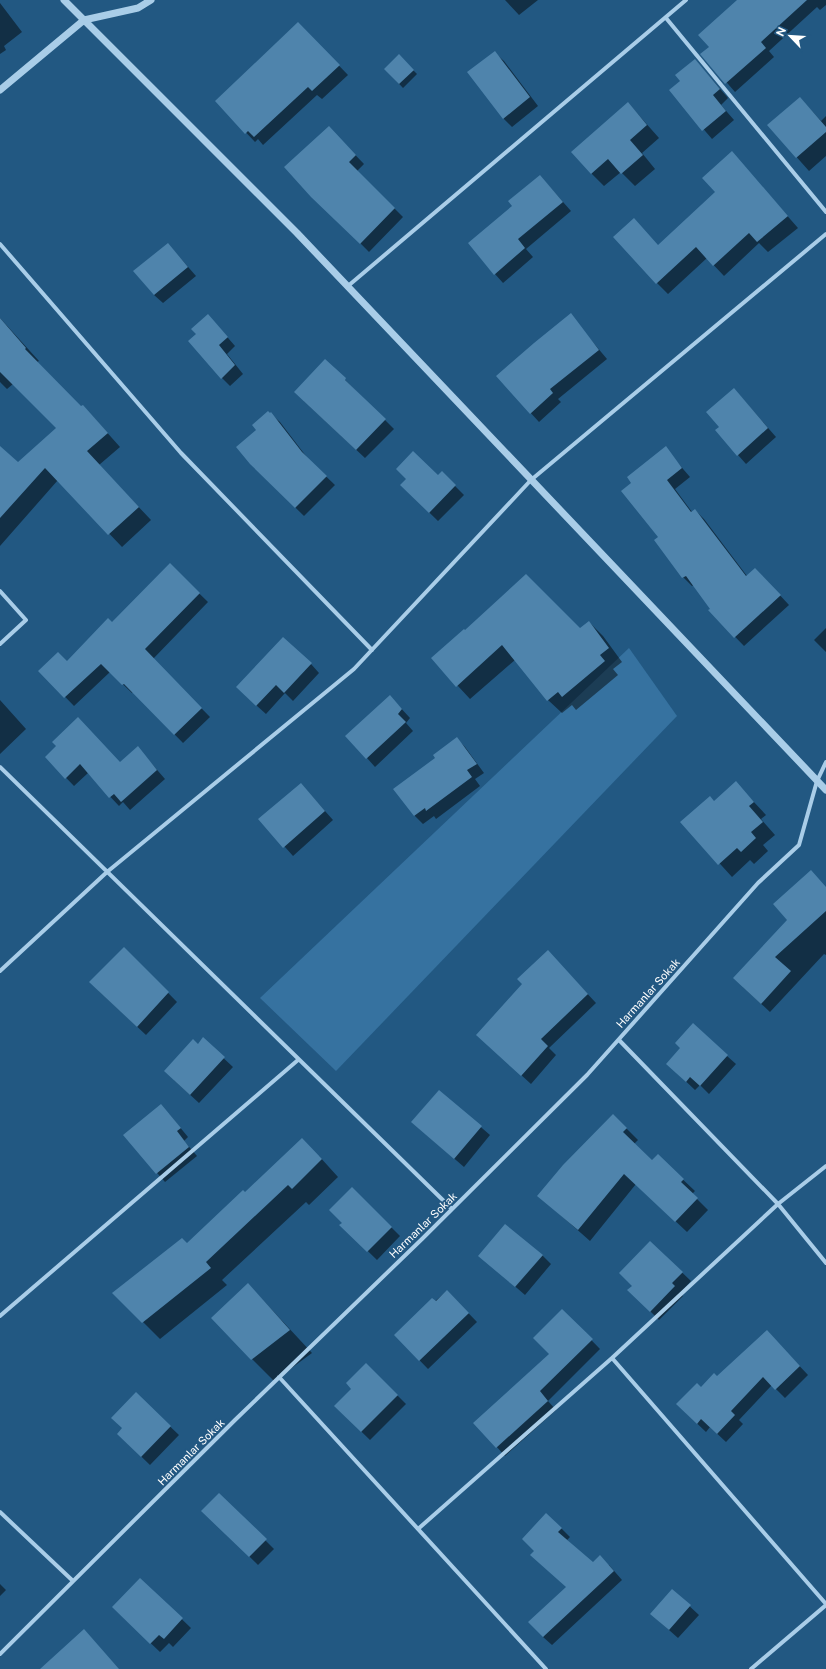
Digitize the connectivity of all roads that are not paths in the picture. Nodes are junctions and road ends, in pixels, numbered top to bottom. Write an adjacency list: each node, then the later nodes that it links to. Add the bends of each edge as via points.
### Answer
1 (64, 0): 5 (street)
2 (151, 0): 5 (street, via 138,8)
3 (686, 0): 4 (street)
4 (666, 18): 7 (street); 10 (street)
5 (84, 20): 6 (street); 10 (street)
6 (0, 90)
7 (826, 212)
8 (826, 234): 11 (street)
9 (0, 244): 14 (street, via 181,454)
10 (348, 286): 11 (street)
11 (531, 480): 14 (street); 17 (street)
12 (0, 591): 13 (street, via 26,620)
13 (0, 644)
14 (372, 650): 19 (street, via 354,669)
15 (826, 762): 17 (street, Harmanlar Sokak)
16 (0, 767): 19 (street)
17 (817, 781): 18 (street); 21 (street, Harmanlar Sokak, via 799,844 758,884)
18 (826, 790)
19 (107, 872): 20 (street); 22 (street)
20 (0, 972)
21 (619, 1040): 24 (street); 25 (street, Harmanlar Sokak, via 587,1076)
22 (298, 1060): 25 (street); 27 (street)
23 (826, 1166): 24 (street)
24 (778, 1204): 26 (street); 28 (street)
25 (452, 1209): 29 (street, Harmanlar Sokak)
26 (826, 1263)
27 (0, 1316)
28 (612, 1358): 31 (street); 33 (street)
29 (279, 1377): 31 (street); 32 (street, Harmanlar Sokak)
30 (0, 1512): 32 (street)
31 (418, 1529): 35 (street)
32 (73, 1582): 34 (street, Harmanlar Sokak)
33 (826, 1605): 36 (street)
34 (0, 1654)
35 (546, 1669)
36 (752, 1669)

